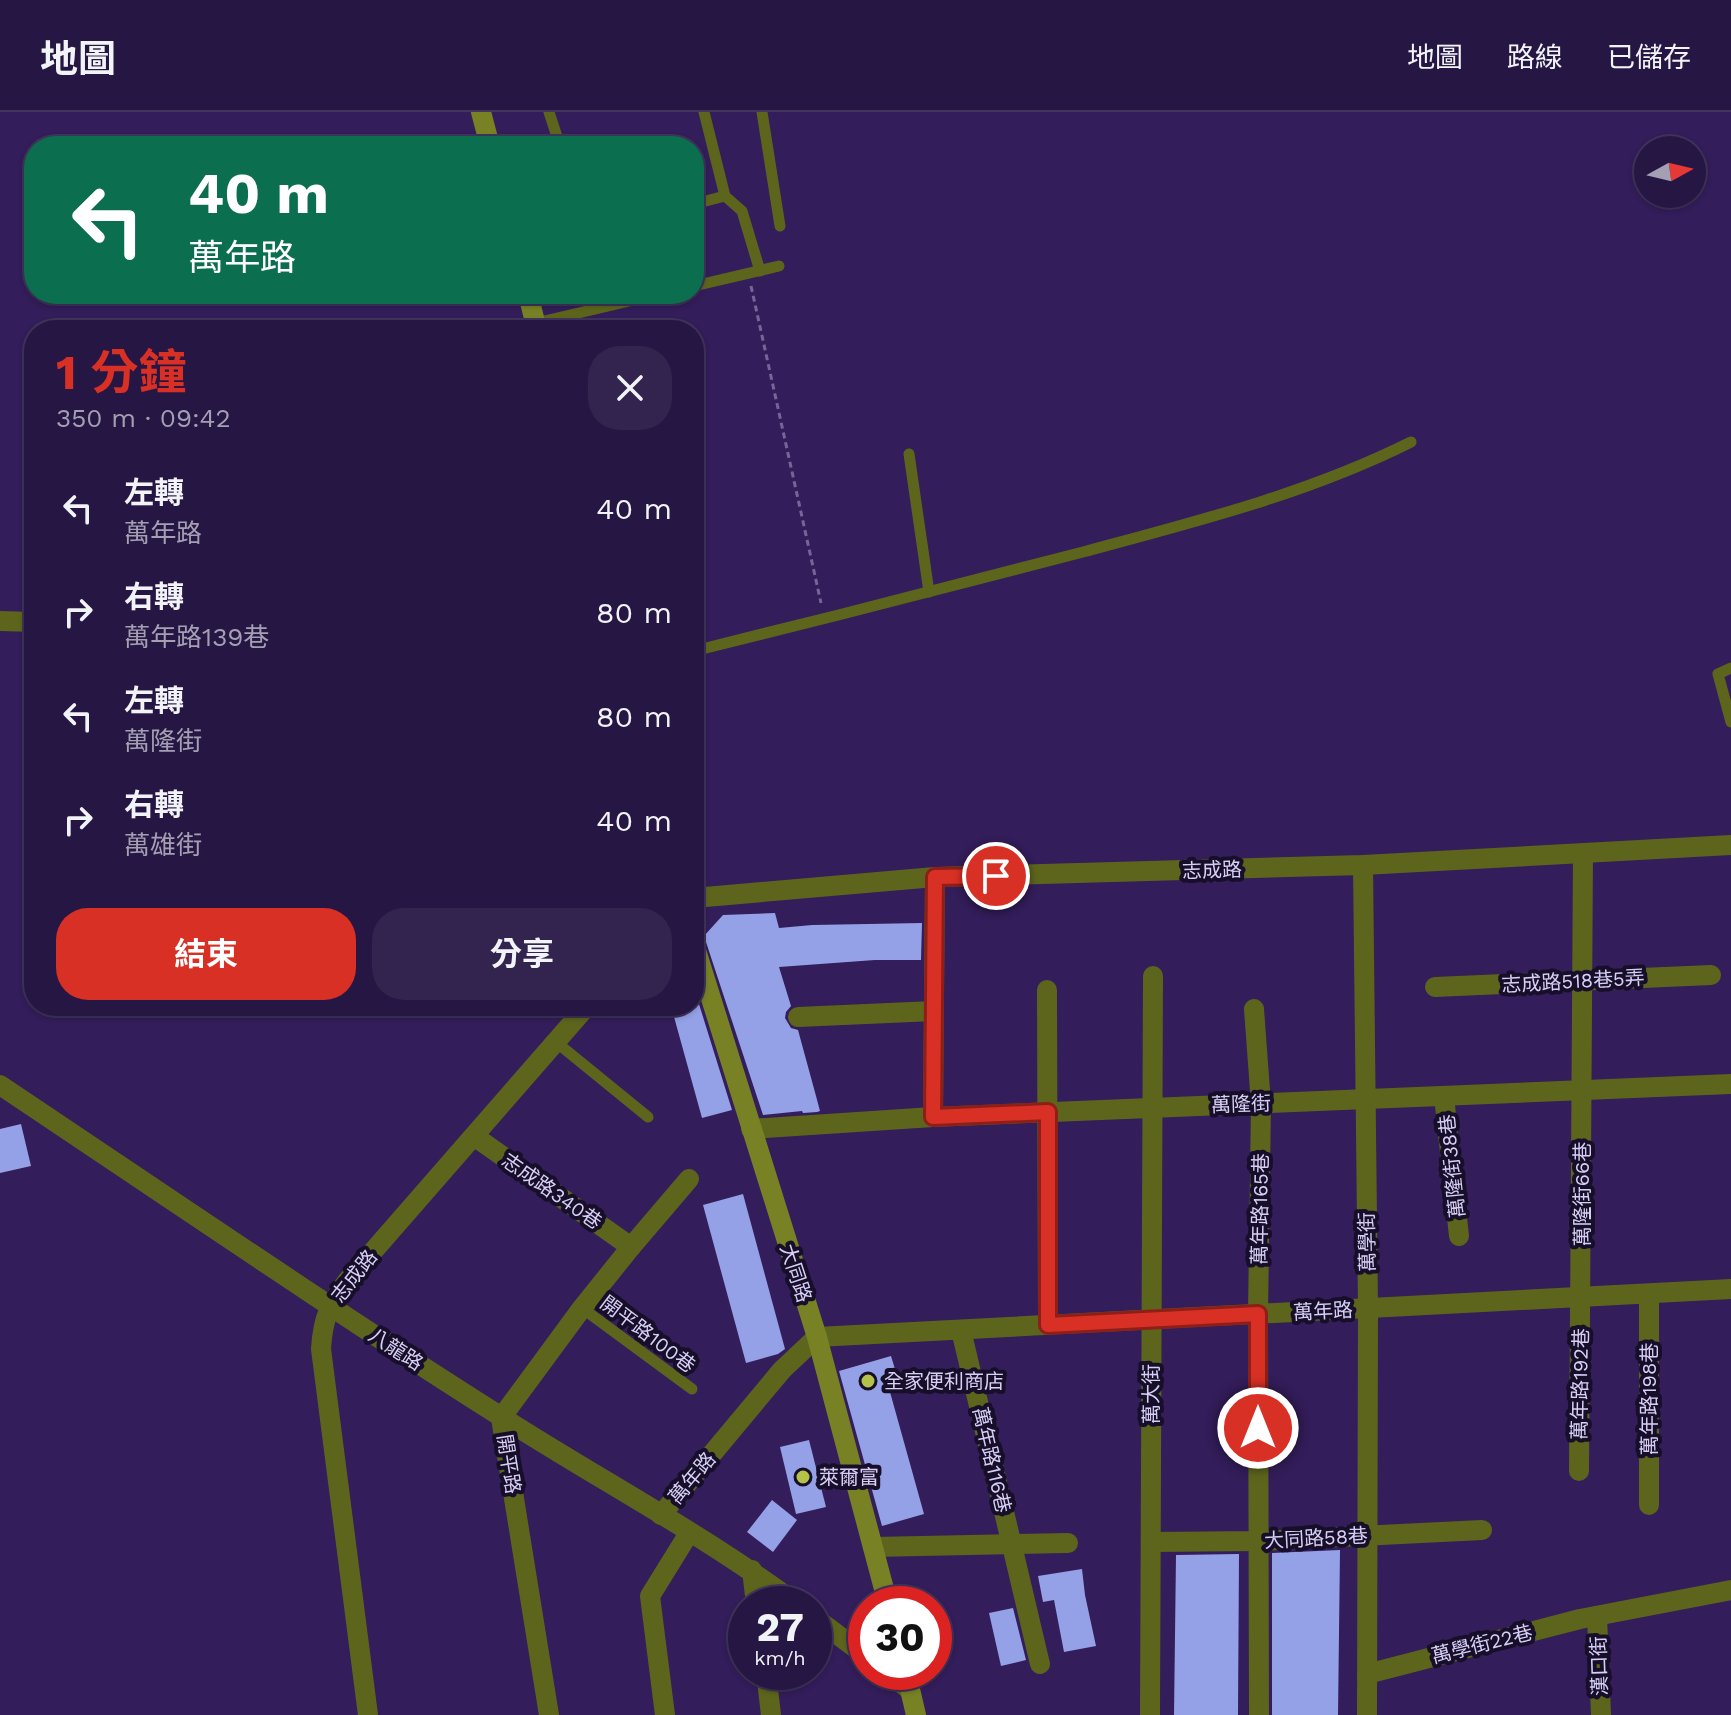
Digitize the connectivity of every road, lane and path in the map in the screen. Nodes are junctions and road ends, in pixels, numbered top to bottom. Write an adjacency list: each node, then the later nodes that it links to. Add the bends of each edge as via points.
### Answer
1 (481, 112): 5 (main road)
2 (549, 112): 6 (lane)
3 (704, 112): 7 (lane)
4 (762, 112): 9 (lane)
5 (487, 136)
6 (557, 136)
7 (725, 196): 8 (lane); 11 (lane, via 742,211)
8 (704, 201)
9 (780, 226)
10 (779, 266): 11 (lane)
11 (754, 272): 12 (lane); 18 (path)
12 (704, 284)
13 (621, 304): 14 (lane)
14 (559, 320)
15 (1411, 442): 17 (lane, via 1233,512)
16 (909, 454): 17 (lane)
17 (929, 592): 18 (lane)
18 (825, 618): 21 (lane)
19 (0, 621): 20 (street)
20 (24, 622)
21 (704, 648)
22 (1731, 668): 23 (lane, via 1718,674)
23 (1731, 722)
24 (1731, 845): 25 (street, 志成路)
25 (1583, 854): 26 (street, 志成路); 32 (street, 萬隆街66巷)
26 (1363, 865): 27 (street, 志成路); 44 (street, 萬學街)
27 (935, 877): 28 (street, 志成路); 36 (street)
28 (704, 897)
29 (1711, 975): 32 (street, 志成路518巷5弄)
30 (704, 976): 50 (main road, 大同路)
31 (1153, 976): 46 (street, 萬大街)
32 (1583, 981): 33 (street, 志成路518巷5弄); 42 (street, 萬隆街66巷)
33 (1435, 987)
34 (1047, 990): 47 (street)
35 (1254, 1009): 45 (street, 萬年路165巷)
36 (934, 1011): 38 (street); 49 (street)
37 (578, 1016): 39 (street, 志成路)
38 (798, 1017)
39 (556, 1042): 48 (lane); 51 (street, 志成路)
40 (1731, 1084): 42 (street, 萬隆街)
41 (0, 1085): 58 (street, 八龍路)
42 (1582, 1091): 43 (street, 萬隆街); 57 (street, 萬隆街66巷)
43 (1444, 1096): 44 (street, 萬隆街); 53 (street, 萬隆街38巷)
44 (1365, 1099): 45 (street, 萬隆街); 60 (street, 萬學街)
45 (1261, 1104): 46 (street, 萬隆街); 61 (street, 萬年路165巷)
46 (1154, 1108): 47 (street, 萬隆街); 62 (street, 萬大街)
47 (1048, 1112): 49 (street, 萬隆街); 63 (street)
48 (648, 1117)
49 (933, 1117): 50 (street, 萬隆街)
50 (751, 1129): 65 (main road, 大同路)
51 (474, 1136): 54 (street, 志成路340巷); 58 (street, 志成路)
52 (689, 1179): 54 (street, 開平路)
53 (1459, 1236)
54 (631, 1247): 59 (street, 開平路)
55 (1731, 1289): 56 (street, 萬年路)
56 (1649, 1294): 57 (street, 萬年路); 69 (street, 萬年路198巷)
57 (1581, 1297): 60 (street, 萬年路); 68 (street, 萬年路192巷)
58 (330, 1306): 67 (street, 八龍路); 89 (street, 志成路, via 321,1349)
59 (582, 1308): 66 (lane, 開平路100巷); 67 (street, 開平路)
60 (1368, 1309): 61 (street, 萬年路); 73 (street, 萬學街)
61 (1258, 1314): 62 (street, 萬年路); 74 (street, 萬年路165巷)
62 (1151, 1320): 63 (street, 萬年路); 75 (street, 萬大街)
63 (1048, 1325): 64 (street, 萬年路)
64 (961, 1330): 65 (street, 萬年路); 77 (street, 萬年路116巷)
65 (817, 1337): 70 (street, 萬年路, via 782,1370); 78 (main road, 大同路)
66 (692, 1389)
67 (501, 1418): 70 (street, 八龍路); 90 (street, 開平路)
68 (1579, 1471)
69 (1649, 1505)
70 (661, 1515): 72 (street, 八龍路)
71 (1482, 1530): 73 (street, 大同路58巷)
72 (689, 1533): 79 (street, 八龍路); 91 (street, via 650,1596)
73 (1367, 1535): 74 (street, 大同路58巷); 86 (street, 萬學街)
74 (1258, 1541): 75 (street, 大同路58巷); 95 (street, 萬年路165巷)
75 (1151, 1542): 94 (street, 萬大街)
76 (1068, 1543): 77 (street)
77 (1012, 1544): 78 (street); 85 (street, 萬年路116巷)
78 (873, 1547): 82 (main road, 大同路)
79 (752, 1570): 80 (street); 81 (street, 八龍路)
80 (754, 1586)
81 (773, 1586)
82 (883, 1586)
83 (1731, 1590): 84 (street, 萬學街22巷)
84 (1597, 1616): 86 (street, 萬學街22巷); 97 (street, 漢口街)
85 (1040, 1664)
86 (1367, 1674): 96 (street, 萬學街)
87 (768, 1690): 92 (street)
88 (910, 1690): 93 (main road)
89 (368, 1715)
90 (549, 1715)
91 (665, 1715)
92 (771, 1715)
93 (916, 1715)
94 (1150, 1715)
95 (1259, 1715)
96 (1367, 1715)
97 (1601, 1715)

